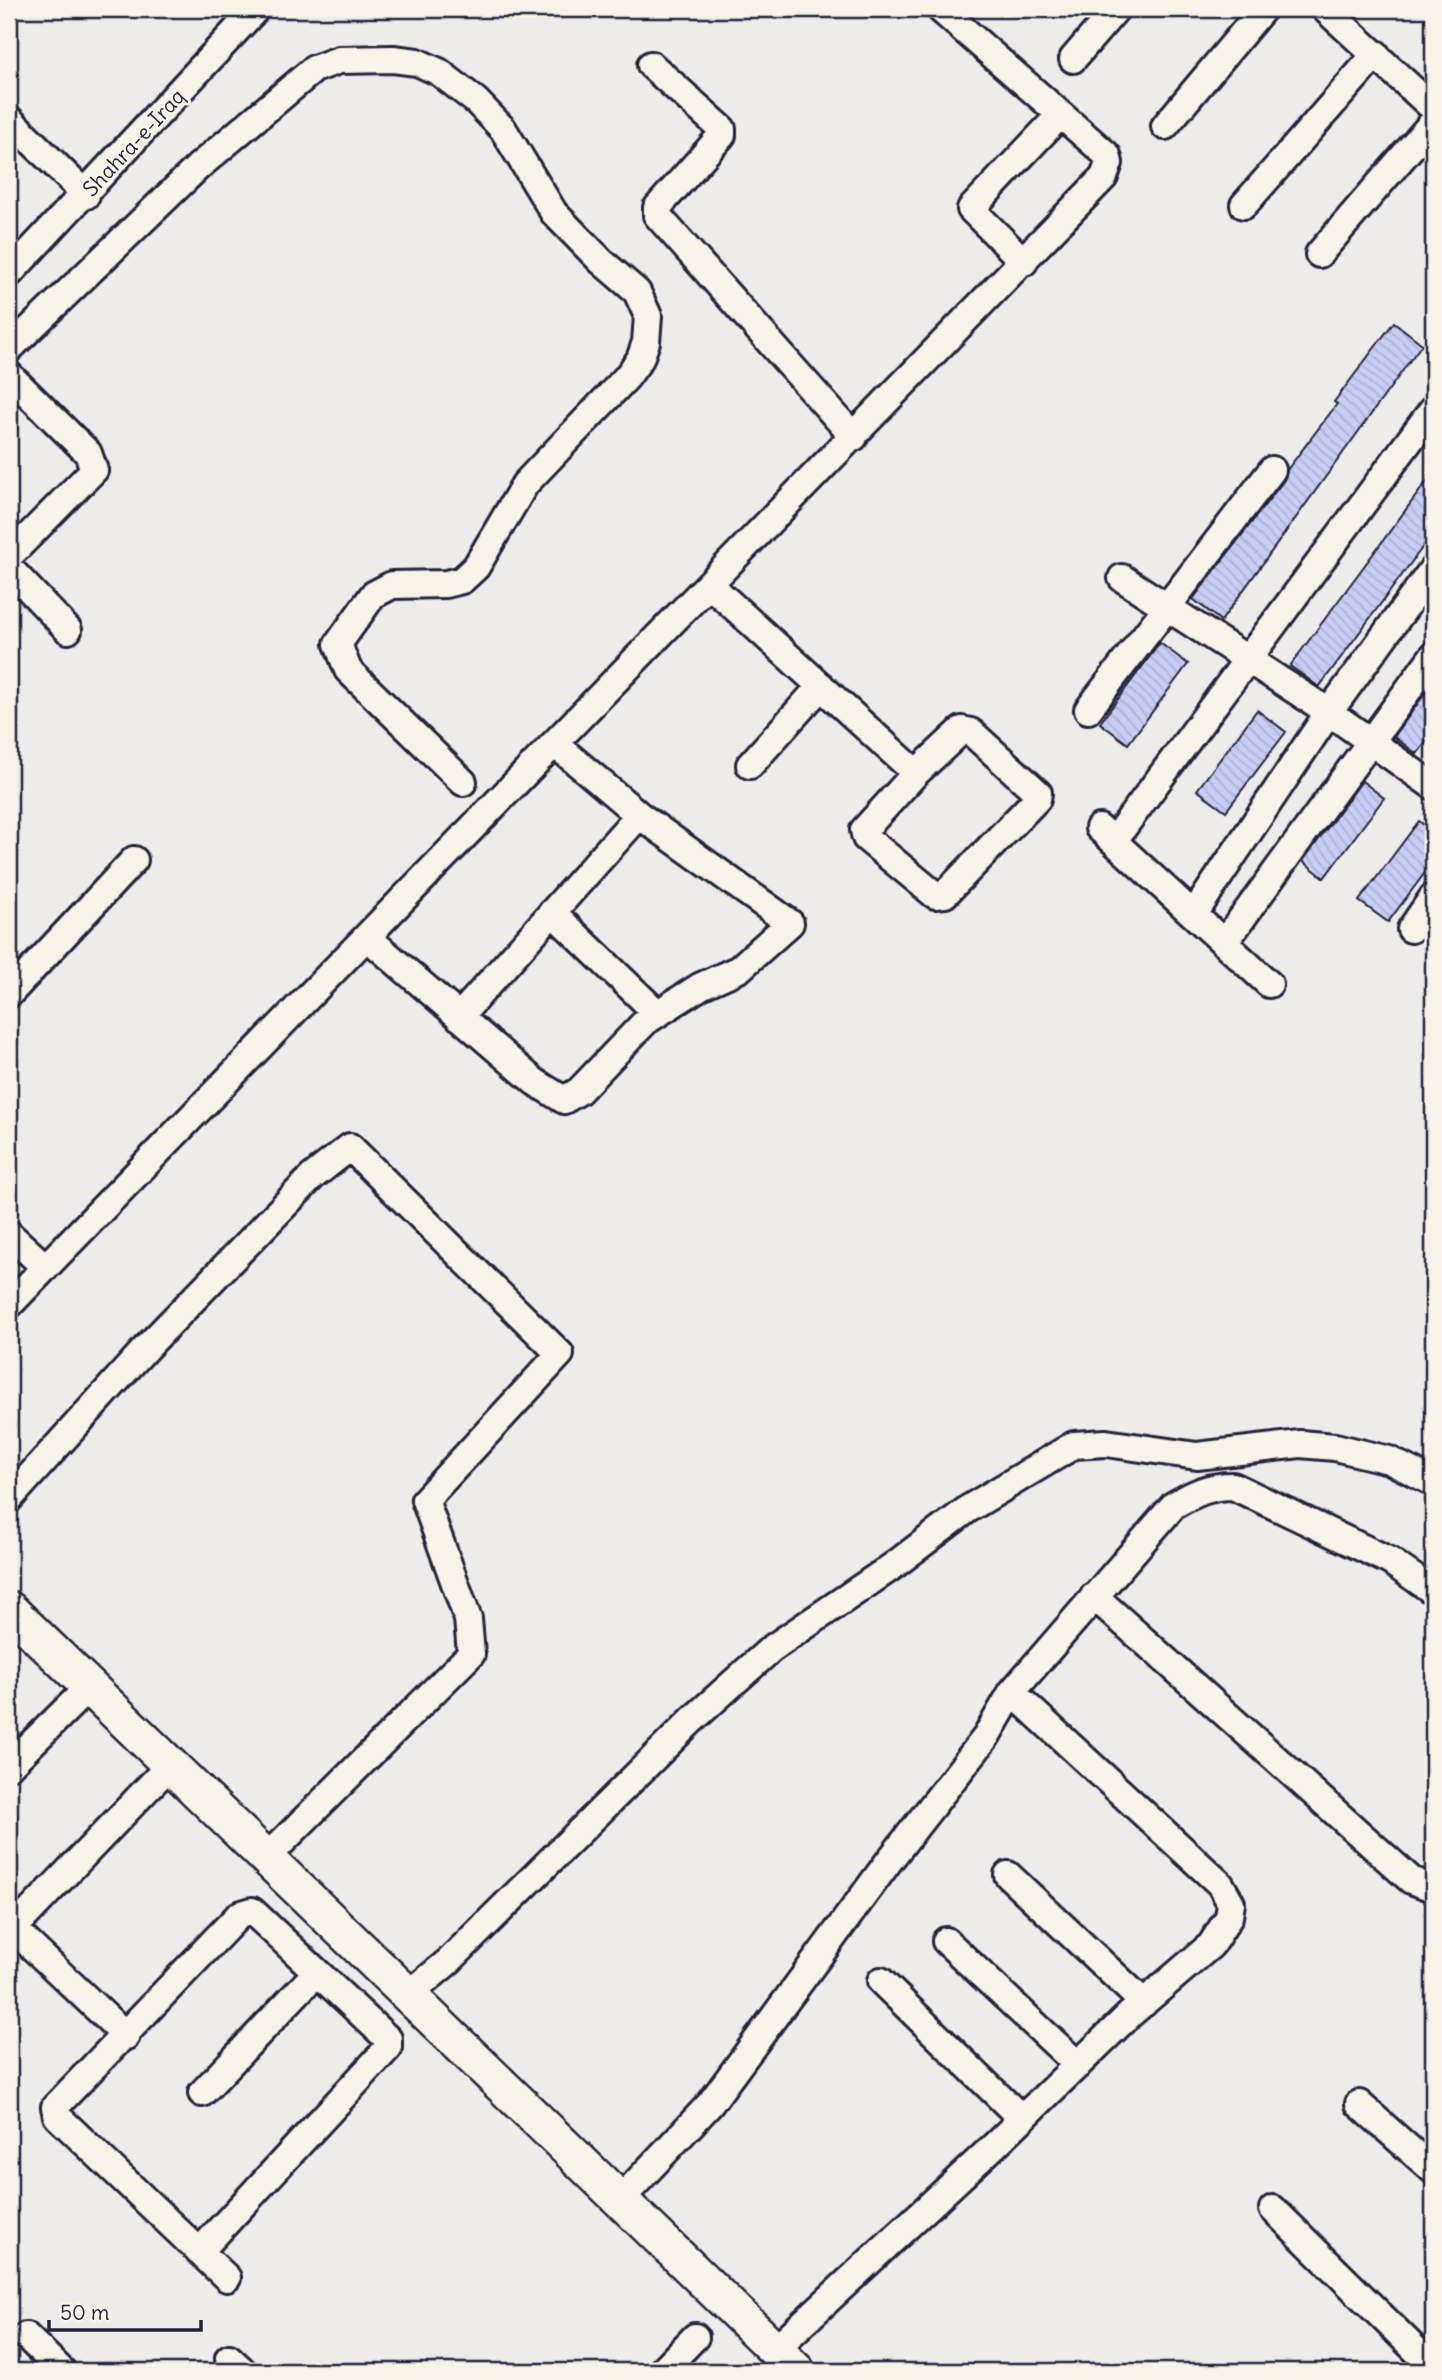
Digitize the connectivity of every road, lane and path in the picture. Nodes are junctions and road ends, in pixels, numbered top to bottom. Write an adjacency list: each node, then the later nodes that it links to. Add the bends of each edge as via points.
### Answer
1 (257, 9): 14 (street, Shahra-e-Iraq)
2 (940, 9): 10 (street)
3 (1116, 9): 7 (street)
4 (1262, 9): 13 (street)
5 (1328, 10): 6 (street)
6 (1376, 54): 9 (street); 15 (street)
7 (1073, 59)
8 (651, 65): 22 (street, via 722,129 722,135 657,208 657,215)
9 (1433, 108)
10 (1060, 115): 17 (street, via 1107,155 1109,163 1104,177); 17 (street, via 971,209)
11 (9, 119): 14 (street)
12 (1433, 122): 16 (street)
13 (1165, 126)
14 (86, 195): 18 (street, Shahra-e-Iraq)
15 (1244, 205)
16 (1318, 254)
17 (1024, 262): 22 (street)
18 (9, 274)
19 (9, 349): 40 (street, via 198,167 314,69 339,60 393,59 417,62 461,86 503,129 554,213 637,292 648,316 640,359 525,484 476,567 462,580 392,585 373,595 338,644 348,670)
20 (9, 375): 24 (street, via 88,453 94,470)
21 (1433, 408): 32 (street)
22 (854, 437): 28 (street)
23 (1272, 470): 29 (street)
24 (9, 556)
25 (9, 568): 30 (street)
26 (1433, 569): 35 (street)
27 (1122, 578): 29 (street)
28 (710, 585): 33 (street); 37 (street)
29 (1167, 608): 32 (street); 34 (street)
30 (68, 630)
31 (1433, 656): 36 (street)
32 (1247, 659): 35 (street); 46 (street, via 1106,834)
33 (821, 687): 38 (street); 39 (street)
34 (1088, 710)
35 (1329, 712): 36 (street); 46 (street)
36 (1370, 742): 41 (street); 49 (street)
37 (555, 744): 42 (street); 48 (street)
38 (750, 765)
39 (916, 773): 39 (street, via 864,830 866,838 935,895 946,894 1038,793 971,732 962,730)
40 (463, 782)
41 (1433, 786)
42 (639, 815): 45 (street); 52 (street, via 790,923 739,969)
43 (134, 860): 51 (street)
44 (1433, 897): 47 (street)
45 (552, 912): 52 (street); 53 (street)
46 (1194, 914): 49 (street)
47 (1411, 929)
48 (367, 937): 53 (street); 55 (street)
49 (1224, 943): 50 (street)
50 (1269, 984)
51 (9, 994)
52 (657, 1013): 53 (street, via 579,1091 564,1100 535,1082)
53 (459, 1017)
54 (9, 1234): 55 (street)
55 (45, 1267): 56 (street)
56 (9, 1305)
57 (1433, 1482): 73 (street, via 1390,1460 1335,1447 1300,1444 1197,1456 1107,1443 1074,1445 968,1509 771,1649 692,1720 449,1961)
58 (9, 1499): 66 (street, via 146,1348 312,1177 350,1147 560,1354 425,1500 468,1619 471,1654)
59 (1433, 1591): 60 (street, via 1390,1560 1264,1499 1233,1486 1213,1486 1174,1505)
60 (1094, 1596): 63 (street); 68 (street, via 1411,1880)
61 (9, 1609): 62 (main road)
62 (89, 1687): 64 (main road); 65 (street)
63 (1012, 1692): 74 (street, via 1229,1895 1230,1917 1223,1930); 81 (street, via 986,1737 710,2104)
64 (170, 1765): 66 (main road); 69 (street)
65 (9, 1766)
66 (266, 1858): 73 (main road)
67 (1008, 1875): 74 (street)
68 (1433, 1888)
69 (11, 1927): 75 (street)
70 (946, 1941): 76 (street)
71 (317, 1972): 75 (street, via 247,1911); 77 (street); 83 (street, via 388,2039 388,2048)
72 (881, 1981): 79 (street)
73 (408, 1995): 81 (main road)
74 (1144, 2003): 76 (street)
75 (126, 2036): 83 (street, via 55,2107 57,2116)
76 (1078, 2065): 79 (street)
77 (202, 2093)
78 (1359, 2104): 80 (street)
79 (1022, 2119): 87 (street)
80 (1433, 2170)
81 (620, 2200): 87 (main road)
82 (1273, 2209): 88 (street)
83 (199, 2252): 84 (street)
84 (226, 2278)
85 (26, 2336): 89 (street)
86 (695, 2337): 90 (street)
87 (784, 2364)
88 (1433, 2367)
89 (62, 2371)
90 (662, 2371)

